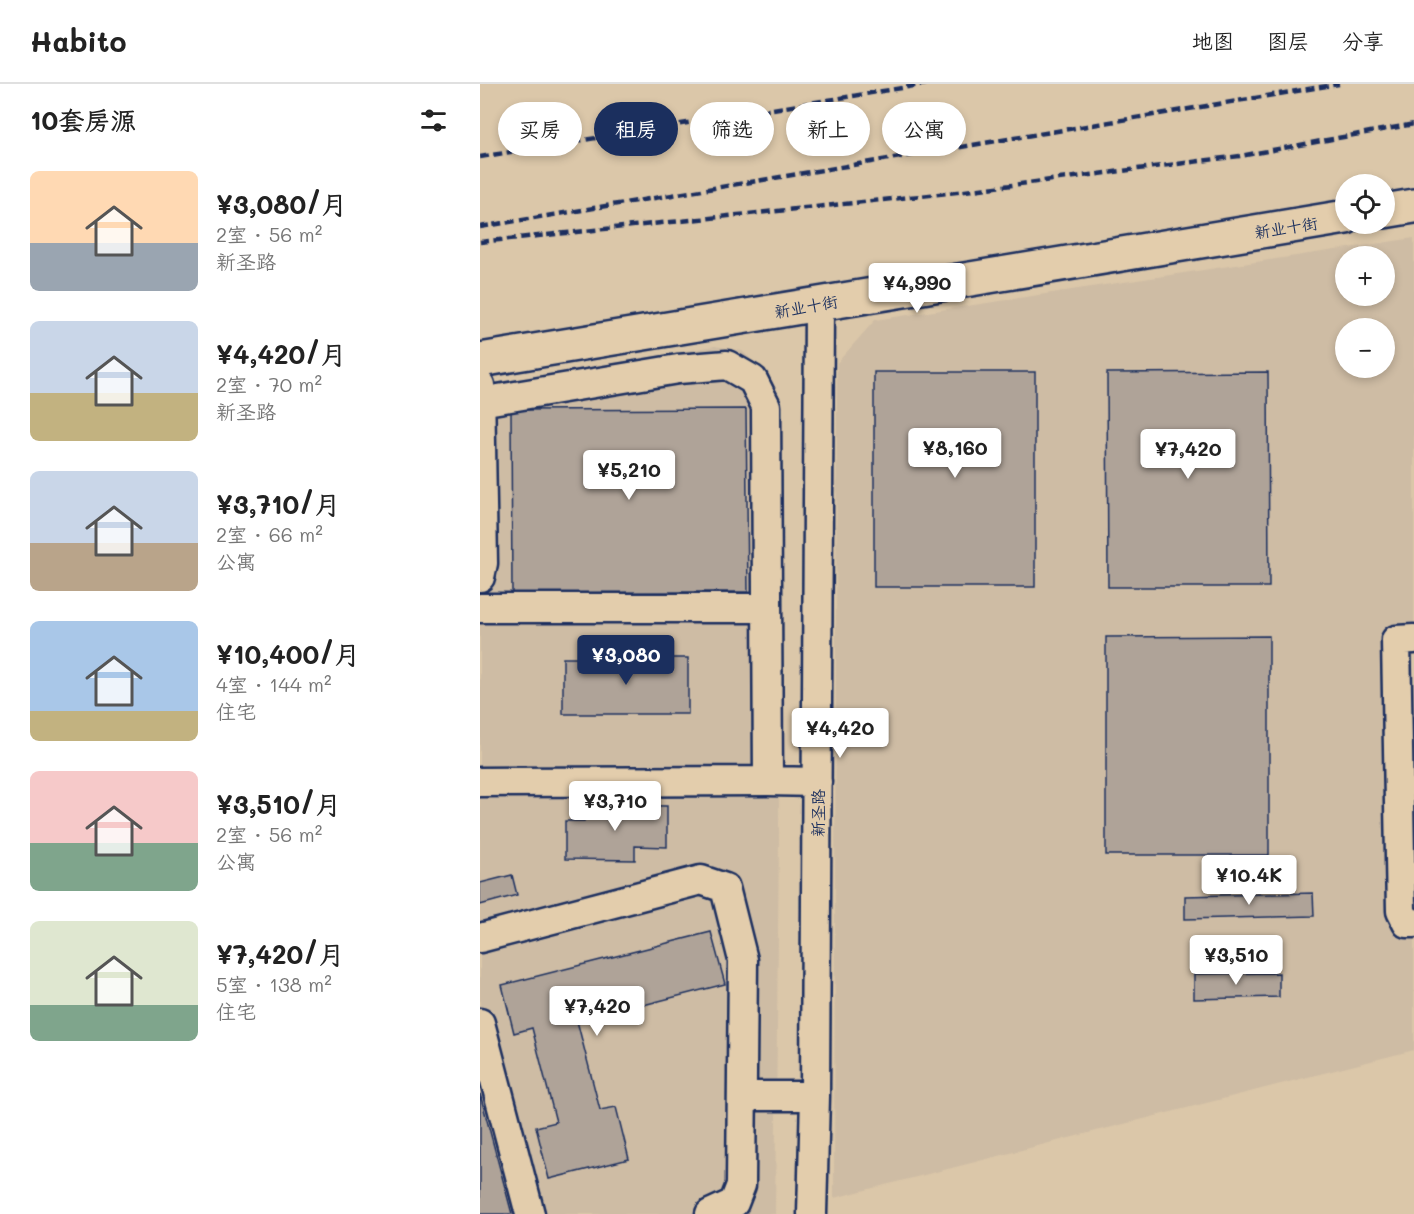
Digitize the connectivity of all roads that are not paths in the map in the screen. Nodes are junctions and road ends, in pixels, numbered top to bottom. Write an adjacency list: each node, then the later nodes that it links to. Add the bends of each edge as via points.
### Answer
1 (1414, 206): 2 (main road)
2 (1395, 209)
3 (1335, 219): 4 (main road, 新业十街)
4 (811, 306): 5 (main road, 新业十街); 14 (street, 新圣路)
5 (480, 360)
6 (480, 385): 7 (street)
7 (480, 402): 8 (street); 10 (street, via 678,369 727,365 753,380 766,406)
8 (480, 577)
9 (480, 608): 10 (street)
10 (767, 608): 12 (street)
11 (1414, 639): 15 (street, via 1396,640 1401,911 1407,923)
12 (768, 781): 13 (street); 14 (street)
13 (480, 782)
14 (809, 782): 19 (street, 新圣路)
15 (1414, 923)
16 (480, 938): 18 (street, via 701,880 725,888 743,960)
17 (480, 1023): 20 (street)
18 (742, 1096): 19 (street); 21 (street, via 741,1185 734,1203)
19 (807, 1096): 22 (street, 新圣路); 23 (street, 新圣路)
20 (530, 1214)
21 (710, 1214)
22 (795, 1214)
23 (812, 1214)

